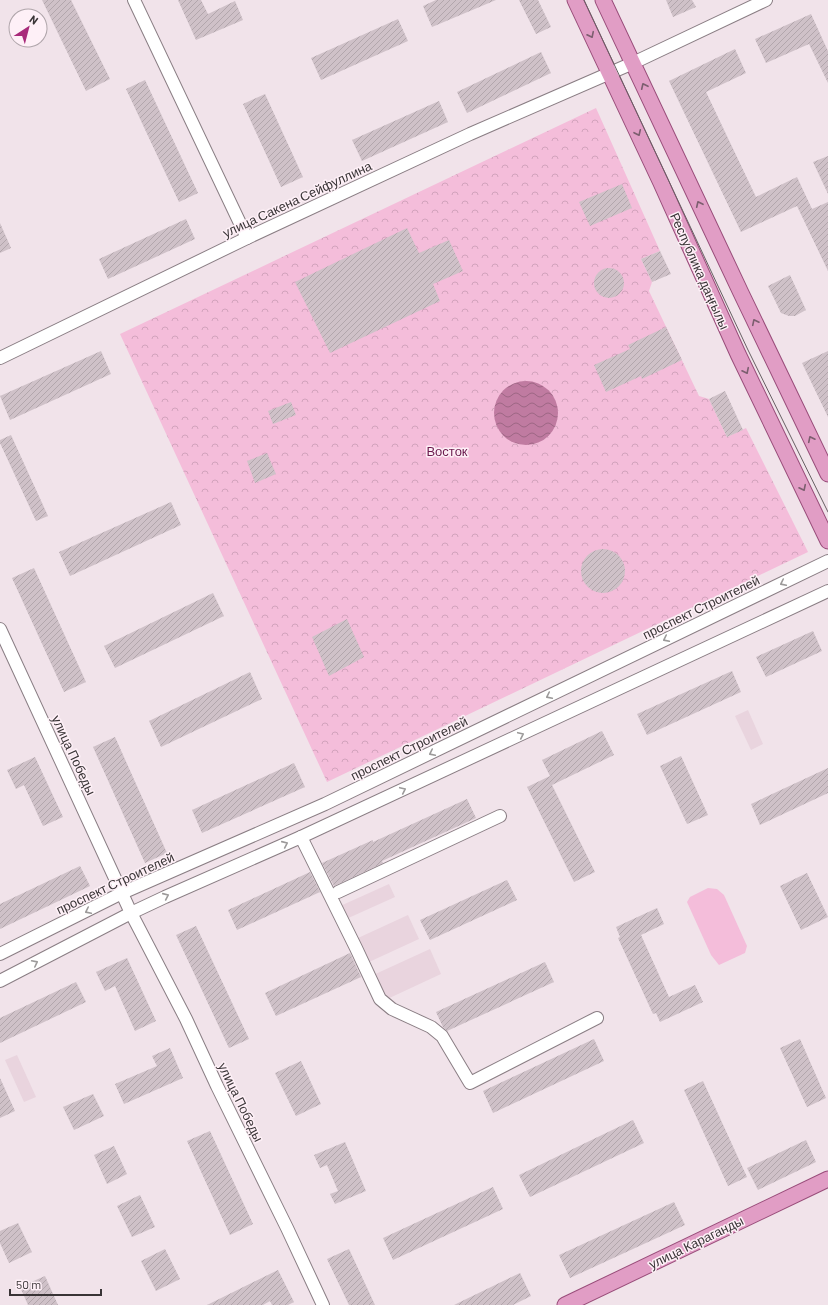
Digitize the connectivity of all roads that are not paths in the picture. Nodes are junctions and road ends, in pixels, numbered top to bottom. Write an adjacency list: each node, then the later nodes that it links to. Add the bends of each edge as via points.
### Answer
1 (134, 0): 7 (street)
2 (574, 0): 6 (main road, Республика даңғылы, one-way to 6)
3 (603, 0): 5 (main road, Республика даңғылы)
4 (766, 0): 5 (street)
5 (633, 63): 6 (street, улица Сакена Сейфуллина); 9 (main road, Республика даңғылы, one-way to 5)
6 (609, 72): 7 (street, улица Сакена Сейфуллина); 10 (main road, Республика даңғылы, one-way to 10, via 738,354)
7 (247, 238): 8 (street, улица Сакена Сейфуллина)
8 (0, 358)
9 (828, 474)
10 (828, 541)
11 (828, 561): 17 (street, проспект Строителей, one-way to 17, via 325,804)
12 (828, 591): 15 (street, one-way to 12)
13 (0, 629): 17 (street, улица Победы)
14 (500, 816): 16 (street)
15 (301, 837): 18 (street, one-way to 15); 21 (street, via 380,999 392,1009 432,1027 442,1036 470,1083)
16 (338, 892)
17 (122, 893): 18 (street, улица Победы); 19 (street, проспект Строителей, one-way to 19)
18 (131, 913): 20 (street, one-way to 18); 23 (street, улица Победы, via 186,1019)
19 (0, 954)
20 (0, 981)
21 (598, 1018)
22 (828, 1179): 24 (main road, улица Караганды)
23 (323, 1305)
24 (565, 1305)

